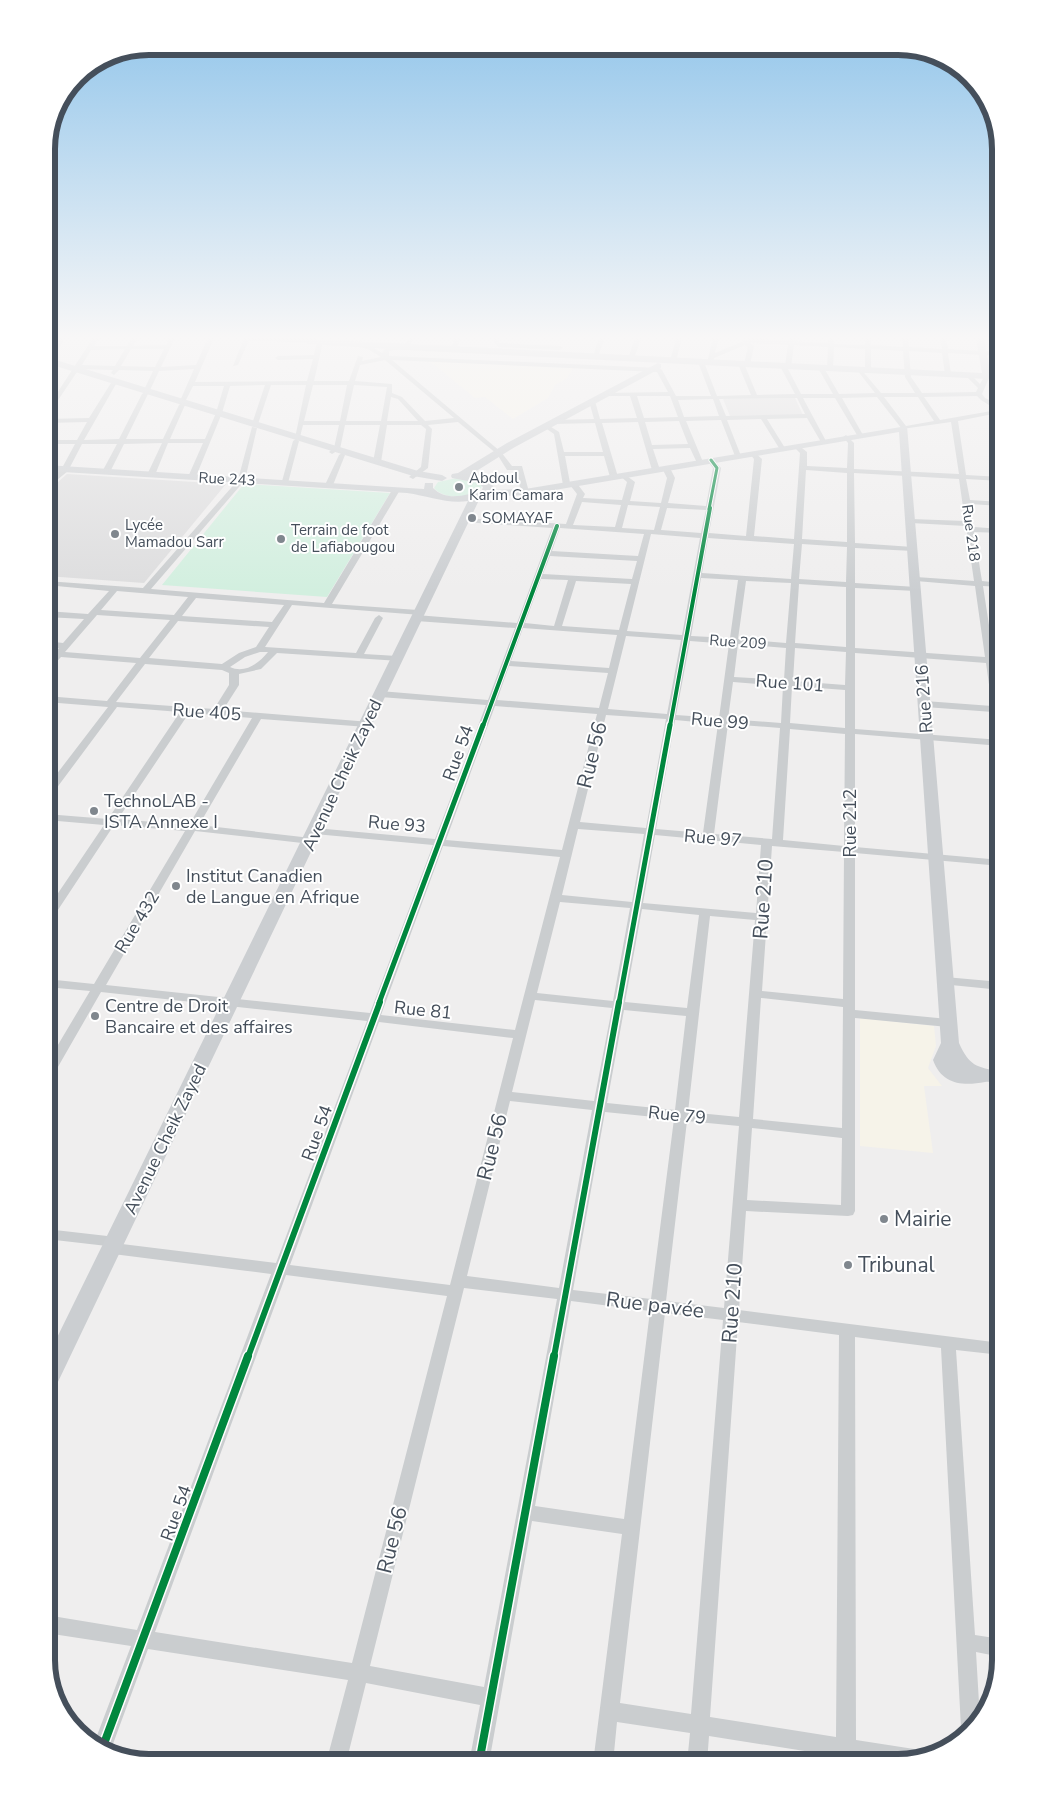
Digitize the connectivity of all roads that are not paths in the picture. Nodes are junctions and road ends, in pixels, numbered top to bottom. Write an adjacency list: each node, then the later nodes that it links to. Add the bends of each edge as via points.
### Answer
1 (90, 422): 34 (street)
2 (131, 422): 35 (street)
3 (174, 422): 36 (street)
4 (215, 422): 31 (street)
5 (244, 422): 26 (street)
6 (256, 422): 26 (street)
7 (430, 422): 24 (street)
8 (463, 422): 43 (street)
9 (553, 422): 25 (street)
10 (565, 422): 25 (street)
11 (599, 422): 45 (street)
12 (641, 422): 39 (street)
13 (684, 422): 37 (street)
14 (725, 422): 46 (street)
15 (766, 422): 40 (street)
16 (813, 422): 32 (street)
17 (853, 422): 28 (street)
18 (900, 422): 27 (street)
19 (936, 422): 27 (street)
20 (955, 422): 62 (street, Rue 218)
21 (302, 423): 22 (street); 30 (street)
22 (343, 423): 23 (street); 41 (street)
23 (385, 423): 24 (street); 48 (street)
24 (423, 423): 58 (street, via 429,429 424,468)
25 (550, 424): 43 (street); 44 (street, via 557,433)
26 (255, 426): 30 (street); 66 (street)
27 (904, 428): 28 (street); 57 (street, Rue 216)
28 (860, 435): 29 (street)
29 (846, 437): 32 (street); 53 (street, Rue 212, via 851,443)
30 (297, 439): 41 (street); 67 (street)
31 (208, 441): 36 (street); 61 (street)
32 (823, 441): 38 (street)
33 (55, 442): 34 (street)
34 (79, 442): 35 (street); 52 (street)
35 (122, 442): 36 (street); 54 (street)
36 (165, 442): 56 (street)
37 (693, 446): 39 (street); 49 (street)
38 (796, 446): 40 (street); 51 (street, Rue 210, via 804,452)
39 (649, 447): 55 (street)
40 (782, 448): 42 (street)
41 (337, 452): 48 (street); 58 (street); 69 (street)
42 (752, 453): 46 (street); 89 (street, via 758,459)
43 (496, 454): 59 (street); 72 (street, via 477,472); 73 (street, via 510,468 519,468)
44 (561, 454): 45 (street); 68 (street)
45 (608, 454): 60 (street)
46 (738, 456): 47 (street)
47 (711, 460): 49 (street); 80 (street, via 717,468)
48 (377, 462): 58 (street)
49 (699, 462): 55 (street)
50 (55, 468): 52 (main road, Rue 243)
51 (803, 468): 53 (street); 90 (street, Rue 210)
52 (65, 469): 54 (main road, Rue 243); 63 (street)
53 (851, 470): 57 (street); 91 (street, Rue 212)
54 (106, 472): 56 (main road, Rue 243)
55 (664, 472): 60 (street); 79 (street, Rue 56)
56 (151, 474): 61 (main road, Rue 243)
57 (908, 474): 62 (street); 82 (street, Rue 216)
58 (415, 476): 64 (street); 70 (street)
59 (461, 476): 64 (street); 72 (main road)
60 (619, 476): 68 (street); 77 (street, via 631,482)
61 (192, 477): 66 (main road, Rue 243)
62 (963, 477): 65 (street); 76 (street, Rue 218)
63 (55, 478)
64 (442, 478): 70 (street)
65 (992, 479)
66 (241, 480): 67 (main road, Rue 243); 107 (street)
67 (284, 483): 69 (main road, Rue 243)
68 (570, 484): 73 (street); 75 (street, via 581,494)
69 (328, 486): 71 (main road, Rue 243)
70 (431, 488): 71 (street); 74 (main road)
71 (401, 490): 110 (street)
72 (484, 490): 73 (street); 74 (street); 81 (main road, Avenue Cheik Zayed)
73 (525, 492)
74 (454, 498): 81 (street, via 463,508)
75 (578, 500): 77 (street); 83 (street, Rue 54)
76 (966, 502): 78 (street); 84 (street, Rue 218)
77 (625, 503): 79 (street); 85 (street)
78 (992, 503)
79 (664, 505): 80 (street); 87 (street, Rue 56)
80 (709, 508): 88 (street)
81 (465, 518): 83 (street); 113 (main road, Avenue Cheik Zayed)
82 (911, 521): 84 (street); 92 (street, Rue 216)
83 (563, 526): 85 (street); 93 (street, Rue 54)
84 (970, 527): 86 (street); 101 (street, Rue 218)
85 (618, 530): 87 (street)
86 (992, 530)
87 (652, 532): 88 (street); 94 (street, Rue 56)
88 (704, 535): 89 (street); 95 (street)
89 (750, 538): 90 (street)
90 (798, 541): 91 (street); 99 (street, Rue 210)
91 (850, 544): 92 (street); 105 (street, Rue 212)
92 (913, 548): 103 (street, Rue 216)
93 (546, 553): 94 (street); 96 (street, Rue 54)
94 (641, 559): 100 (street, Rue 56)
95 (697, 575): 98 (street); 120 (street)
96 (538, 576): 97 (street); 117 (street, Rue 54)
97 (573, 578): 100 (street); 118 (street)
98 (742, 578): 99 (street); 121 (street)
99 (795, 581): 105 (street); 124 (street, Rue 210)
100 (636, 582): 119 (street, Rue 56)
101 (978, 583): 103 (street); 104 (street); 133 (street, Rue 218)
102 (55, 584): 106 (street, Rue 209)
103 (916, 584): 105 (street); 129 (street, Rue 216)
104 (992, 584)
105 (850, 585): 127 (street, Rue 212)
106 (115, 589): 107 (street, Rue 209); 112 (street)
107 (145, 591): 108 (street, Rue 209)
108 (194, 595): 109 (street, Rue 209); 114 (street)
109 (289, 603): 110 (street, Rue 209); 116 (street)
110 (326, 606): 113 (street, Rue 209)
111 (55, 614): 112 (street)
112 (92, 615): 114 (street); 123 (street)
113 (417, 616): 117 (street, Rue 209); 132 (main road, Avenue Cheik Zayed)
114 (176, 618): 116 (street); 134 (street)
115 (379, 618): 130 (street)
116 (274, 625): 125 (street)
117 (520, 626): 118 (street, Rue 209); 135 (street, Rue 54)
118 (557, 629): 119 (street, Rue 209)
119 (623, 633): 120 (street, Rue 209); 137 (street, Rue 56)
120 (685, 638): 121 (street, Rue 209); 153 (street)
121 (734, 641): 124 (street, Rue 209); 140 (street)
122 (55, 645): 123 (street)
123 (66, 646): 128 (street)
124 (791, 646): 127 (street, Rue 209); 141 (street, Rue 210)
125 (259, 649): 126 (street); 136 (street)
126 (274, 650): 130 (street); 139 (street, via 260,667)
127 (850, 650): 129 (street, Rue 209); 142 (street, Rue 212)
128 (58, 654): 131 (street); 134 (street)
129 (921, 655): 133 (street, Rue 209); 147 (street, Rue 216)
130 (359, 656): 132 (street)
131 (55, 658)
132 (397, 659): 143 (main road, Avenue Cheik Zayed)
133 (990, 660): 138 (street, Rue 218)
134 (143, 661): 136 (street); 146 (street)
135 (506, 663): 137 (street); 145 (street, Rue 54)
136 (224, 667): 139 (street)
137 (613, 671): 150 (street, Rue 56)
138 (992, 671)
139 (234, 672): 151 (street, via 234,685)
140 (729, 679): 141 (street, Rue 101); 154 (street)
141 (788, 683): 142 (street, Rue 101); 156 (street, Rue 210)
142 (850, 688): 157 (street, Rue 212)
143 (380, 694): 145 (street, Rue 99); 155 (main road, Avenue Cheik Zayed)
144 (55, 700): 146 (street, Rue 405)
145 (491, 703): 150 (street, Rue 99); 168 (street, Rue 54)
146 (111, 704): 149 (street, Rue 405); 160 (street)
147 (925, 704): 148 (street); 158 (street, Rue 216)
148 (992, 709)
149 (186, 710): 151 (street, Rue 405); 162 (street)
150 (603, 712): 153 (street, Rue 99); 163 (street, Rue 56)
151 (216, 713): 152 (street, Rue 405)
152 (258, 716): 155 (street, Rue 405); 164 (street, Rue 432)
153 (671, 717): 154 (street, Rue 99); 165 (street)
154 (724, 721): 156 (street, Rue 99); 167 (street)
155 (367, 724): 166 (street, Avenue Cheik Zayed)
156 (785, 726): 157 (street, Rue 99); 169 (street, Rue 210)
157 (850, 731): 158 (street, Rue 99); 170 (street, Rue 212)
158 (927, 737): 159 (street, Rue 99); 172 (street, Rue 216)
159 (992, 742)
160 (55, 782)
161 (55, 819): 162 (street, Rue 93)
162 (111, 823): 164 (street, Rue 93); 176 (street)
163 (574, 826): 165 (street, Rue 97); 171 (street, Rue 56)
164 (193, 828): 166 (street, Rue 93); 182 (street, Rue 432)
165 (650, 832): 167 (street, Rue 97); 175 (street)
166 (313, 836): 168 (street, Rue 93); 185 (street, Avenue Cheik Zayed)
167 (708, 837): 169 (street, Rue 97)
168 (440, 842): 171 (street, Rue 93); 189 (street, Rue 54)
169 (772, 843): 170 (street, Rue 97); 178 (street, Rue 210)
170 (850, 850): 172 (street, Rue 97); 187 (street, Rue 212)
171 (567, 854): 174 (street, Rue 56)
172 (936, 857): 173 (street, Rue 97); 179 (street, Rue 216)
173 (992, 862)
174 (556, 898): 175 (street); 184 (street, Rue 56)
175 (636, 905): 177 (street); 186 (street)
176 (55, 906)
177 (705, 912): 178 (street); 188 (street)
178 (762, 917): 183 (street, Rue 210)
179 (945, 981): 181 (street); 190 (street, Rue 216)
180 (55, 984): 182 (street, Rue 81)
181 (992, 985)
182 (98, 988): 185 (street, Rue 81); 192 (street, Rue 432)
183 (756, 994): 187 (street); 197 (street, Rue 210)
184 (530, 996): 186 (street); 191 (street, Rue 56)
185 (232, 1001): 189 (street, Rue 81); 201 (street, Avenue Cheik Zayed)
186 (618, 1005): 188 (street); 195 (street)
187 (849, 1008): 190 (street); 198 (street, Rue 212)
188 (693, 1013): 196 (street)
189 (374, 1019): 191 (street, Rue 81); 202 (street, Rue 54)
190 (948, 1023): 193 (street, Rue 216, via 950,1043 942,1060 944,1068 964,1078)
191 (521, 1035): 194 (street, Rue 56)
192 (55, 1061)
193 (992, 1077)
194 (505, 1096): 195 (street, Rue 79); 203 (street, Rue 56)
195 (599, 1107): 196 (street, Rue 79); 204 (street)
196 (680, 1116): 197 (street, Rue 79); 205 (street)
197 (746, 1123): 198 (street, Rue 79); 199 (street, Rue 210)
198 (849, 1134): 199 (street, Rue 212, via 848,1211)
199 (739, 1205): 206 (street, Rue 210)
200 (55, 1235): 201 (street, Rue pavée)
201 (114, 1245): 202 (street, Rue pavée); 210 (street, Avenue Cheik Zayed)
202 (281, 1269): 203 (street, Rue pavée); 214 (street, Rue 54)
203 (457, 1286): 204 (street, Rue pavée); 217 (street, Rue 56)
204 (565, 1294): 205 (street, Rue pavée); 211 (street)
205 (658, 1306): 206 (street, Rue pavée); 212 (street)
206 (731, 1315): 207 (street, Rue pavée); 221 (street, Rue 210)
207 (847, 1330): 208 (street, Rue pavée); 228 (street)
208 (948, 1342): 209 (street, Rue pavée); 215 (street)
209 (992, 1348)
210 (55, 1366)
211 (524, 1512): 212 (street); 218 (street)
212 (632, 1528): 219 (street)
213 (55, 1625): 214 (street)
214 (144, 1640): 217 (street); 222 (street, Rue 54)
215 (966, 1642): 216 (street); 220 (street)
216 (992, 1646)
217 (358, 1673): 218 (street); 223 (street, Rue 56)
218 (490, 1698): 224 (street)
219 (610, 1711): 221 (street); 225 (street)
220 (971, 1720)
221 (699, 1725): 226 (street, Rue 210); 227 (street)
222 (105, 1743)
223 (338, 1754)
224 (480, 1754)
225 (605, 1754)
226 (697, 1754)
227 (837, 1754)
228 (846, 1754)

